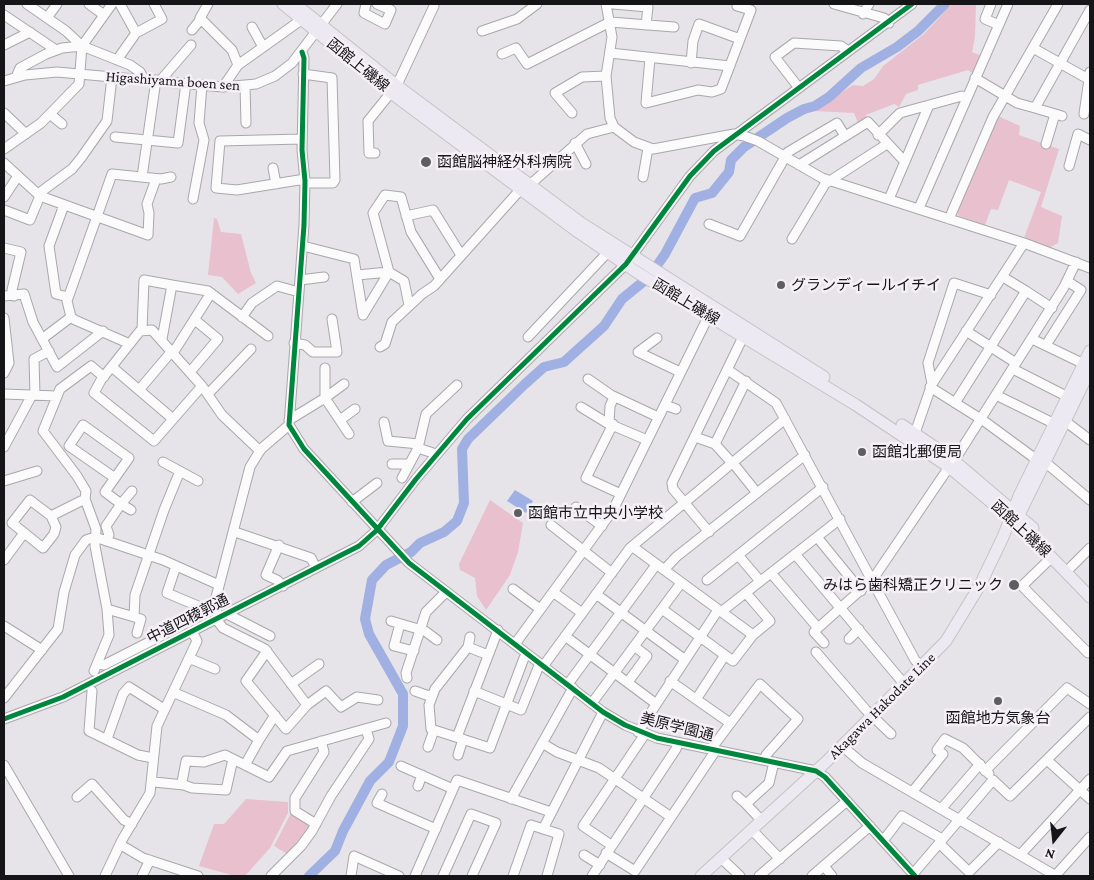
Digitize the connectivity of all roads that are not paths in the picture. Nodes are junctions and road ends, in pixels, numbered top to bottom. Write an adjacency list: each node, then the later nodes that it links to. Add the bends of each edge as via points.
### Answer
1 (27, 4): 28 (street)
2 (57, 4): 28 (street)
3 (90, 4): 25 (street)
4 (112, 4): 25 (street)
5 (120, 4): 41 (street)
6 (154, 4): 41 (street, via 162,18)
7 (208, 4): 29 (street)
8 (283, 4): 30 (main road, 函館上磯線)
9 (294, 4): 37 (main road, 函館上磯線)
10 (337, 4): 37 (street, Higashiyama boen sen)
11 (366, 4): 12 (street, via 364,13 385,24 391,10)
12 (377, 4)
13 (537, 4): 39 (street, via 517,19)
14 (606, 4): 31 (street)
15 (613, 4): 33 (street, via 648,7)
16 (738, 4): 42 (street, via 751,10)
17 (834, 4): 26 (street)
18 (869, 4): 26 (street)
19 (912, 4): 32 (street, 中道四稜郭通)
20 (991, 4): 34 (street, via 985,18)
21 (1008, 4): 34 (street)
22 (1058, 4): 47 (street)
23 (434, 6): 72 (street)
24 (1090, 10): 56 (street)
25 (104, 14): 45 (street)
26 (863, 14): 32 (street, via 884,18)
27 (4, 15): 40 (street)
28 (47, 18): 45 (street)
29 (201, 19): 38 (street); 57 (street, via 232,50)
30 (301, 20): 37 (main road, 函館上磯線); 46 (street)
31 (610, 22): 33 (street); 51 (street); 52 (street, via 527,64 516,48)
32 (889, 23): 49 (street, 中道四稜郭通)
33 (646, 25): 36 (street)
34 (999, 25): 65 (street)
35 (252, 27): 46 (street)
36 (674, 27)
37 (318, 28): 50 (street, Higashiyama boen sen); 72 (main road, 函館上磯線)
38 (192, 30)
39 (482, 31)
40 (30, 32): 43 (street); 48 (street)
41 (136, 33): 54 (street)
42 (740, 39): 55 (street, via 699,24 692,41); 58 (street)
43 (4, 45)
44 (191, 45): 67 (street)
45 (82, 46): 48 (street); 54 (street); 59 (street)
46 (263, 47): 57 (street)
47 (1033, 48): 56 (street); 74 (street)
48 (56, 50): 62 (street)
49 (848, 51): 73 (street, 中道四稜郭通); 73 (street, via 841,46 794,43 775,57)
50 (302, 52): 60 (street); 70 (street, Higashiyama boen sen, via 275,76)
51 (610, 53): 53 (street); 61 (street)
52 (502, 54)
53 (650, 58): 55 (street); 58 (street, via 646,103 698,90 712,92 721,89)
54 (117, 60): 66 (street, via 140,72)
55 (691, 63): 58 (street)
56 (1060, 63): 64 (street); 78 (street)
57 (238, 65): 71 (street)
58 (730, 66)
59 (79, 74): 62 (street, Higashiyama boen sen, via 50,72); 63 (street, Higashiyama boen sen); 81 (street, via 79,84)
60 (303, 74): 91 (street); 113 (street, via 332,78 335,180 333,183)
61 (606, 76): 79 (street, via 582,77 555,93); 85 (street, via 606,98)
62 (8, 77)
63 (112, 77): 66 (street, Higashiyama boen sen); 116 (street, via 107,121 72,169 42,191)
64 (1090, 77): 76 (street)
65 (976, 78): 74 (street); 75 (street)
66 (144, 80): 67 (street, Higashiyama boen sen)
67 (158, 80): 68 (street, Higashiyama boen sen); 92 (street)
68 (186, 83): 69 (street, Higashiyama boen sen); 92 (street, via 178,143)
69 (202, 85): 71 (street, Higashiyama boen sen); 118 (street, via 199,123 204,140)
70 (245, 86): 71 (street, Higashiyama boen sen); 83 (street)
71 (223, 87)
72 (393, 88): 99 (street, via 368,121 369,153); 115 (main road, 函館上磯線)
73 (799, 88): 87 (street, 中道四稜郭通)
74 (1005, 96): 78 (street); 125 (street)
75 (967, 98): 77 (street, via 962,96); 121 (street)
76 (1088, 103): 82 (street)
77 (929, 105): 88 (street, via 900,113); 101 (street)
78 (1035, 108): 96 (street, via 1058,115)
79 (572, 112)
80 (4, 113): 86 (street)
81 (50, 114): 84 (street); 86 (street)
82 (1084, 114)
83 (246, 123)
84 (62, 124)
85 (614, 127): 94 (street, via 587,134); 97 (street)
86 (26, 134): 98 (street)
87 (734, 134): 97 (street); 100 (street); 133 (street, 中道四稜郭通, via 690,176)
88 (878, 135): 89 (street, via 868,122); 95 (street)
89 (845, 136): 100 (street, via 837,123); 104 (street)
90 (115, 138): 92 (street)
91 (302, 139): 113 (street); 114 (street, via 220,141 216,188 231,191)
92 (147, 140): 108 (street)
93 (1090, 140): 105 (street, via 1078,134)
94 (575, 143): 103 (street); 115 (street)
95 (887, 144): 101 (street); 112 (street)
96 (1046, 144)
97 (648, 148): 110 (street)
98 (4, 149)
99 (375, 153)
100 (785, 156): 104 (street); 126 (street, via 740,236)
101 (904, 162): 119 (street)
102 (4, 163): 107 (street)
103 (586, 164)
104 (799, 165): 112 (street)
105 (1070, 166)
106 (273, 168): 114 (street)
107 (18, 176): 116 (street); 117 (street)
108 (142, 177): 111 (street); 124 (street, via 112,174)
109 (171, 177): 111 (street)
110 (643, 177)
111 (156, 179): 124 (street, via 147,204 148,235)
112 (828, 180): 119 (street); 127 (street)
113 (305, 181): 114 (street); 129 (street)
114 (276, 184)
115 (524, 187): 131 (main road, 函館上磯線); 132 (street); 133 (main road, 函館上磯線)
116 (40, 196): 120 (street); 122 (street, via 30,220)
117 (4, 197)
118 (194, 199)
119 (889, 199): 121 (street)
120 (64, 205): 124 (street); 150 (street, via 49,246 56,294)
121 (920, 208): 125 (street)
122 (4, 210)
123 (406, 216): 132 (street, via 433,210); 136 (street, via 401,197 385,195 373,213); 140 (street, via 410,232)
124 (97, 217): 150 (street)
125 (950, 219): 128 (street)
126 (710, 224)
127 (792, 239)
128 (1024, 243): 134 (street); 139 (street)
129 (302, 246): 137 (street, via 354,259); 141 (street)
130 (4, 248): 149 (street, via 20,252 12,290)
131 (608, 252): 133 (main road, 函館上磯線); 163 (street)
132 (462, 255): 140 (street)
133 (629, 261): 153 (main road, 函館上磯線); 226 (street, 中道四稜郭通, via 485,400)
134 (1076, 262): 135 (street); 142 (street)
135 (1090, 268)
136 (389, 272): 137 (street); 137 (street, via 363,315); 151 (street, via 404,281)
137 (357, 275)
138 (324, 277): 141 (street)
139 (1003, 277): 144 (street); 147 (street)
140 (440, 279): 151 (street)
141 (300, 280): 145 (street)
142 (1067, 281): 152 (street); 171 (street, via 1081,290)
143 (172, 285): 146 (street); 159 (street, via 144,280); 167 (street)
144 (1026, 291): 152 (street); 173 (street)
145 (299, 292): 155 (street, via 277,286 252,303); 169 (street)
146 (212, 293): 155 (street); 158 (street)
147 (991, 295): 161 (street); 191 (street, via 954,283 928,363)
148 (4, 296): 149 (street)
149 (14, 296): 168 (street, via 24,294)
150 (68, 298): 154 (street)
151 (409, 306): 172 (street, via 392,322 385,344)
152 (1052, 308): 166 (street)
153 (710, 312): 164 (main road, 函館上磯線); 184 (street); 217 (main road, 函館上磯線)
154 (71, 317): 160 (street); 168 (street)
155 (242, 317): 162 (street)
156 (4, 318): 185 (street, via 9,363)
157 (332, 319): 169 (street, via 336,352 313,352 306,345)
158 (195, 320): 177 (street); 183 (street, via 218,339)
159 (142, 330): 167 (street, via 155,331); 170 (street)
160 (103, 331): 170 (street); 175 (street, via 57,367)
161 (966, 331): 173 (street); 191 (street)
162 (268, 336)
163 (528, 336)
164 (743, 337): 182 (street); 233 (main road, 函館上磯線)
165 (657, 338): 184 (street, via 638,352)
166 (1032, 338): 171 (street); 178 (street)
167 (162, 339): 177 (street)
168 (42, 340): 175 (street)
169 (294, 343): 213 (street)
170 (130, 344): 179 (street)
171 (1046, 345): 180 (street)
172 (380, 347)
173 (991, 347): 178 (street); 203 (street)
174 (251, 349): 196 (street)
175 (49, 351): 197 (street, via 34,359)
176 (1090, 351): 180 (main road, Akagawa Hakodate Line)
177 (173, 352): 183 (street); 194 (street)
178 (1014, 366): 198 (street); 201 (street)
179 (112, 367): 186 (street); 194 (street)
180 (1087, 367): 193 (main road, Akagawa Hakodate Line)
181 (325, 368): 202 (street)
182 (728, 370): 188 (street); 219 (street)
183 (190, 372): 192 (street)
184 (680, 372): 204 (street)
185 (4, 373)
186 (104, 377): 199 (street, via 90,366 60,389); 209 (street, via 94,393 154,441)
187 (588, 378): 200 (street)
188 (746, 381): 210 (street, via 776,403); 222 (street)
189 (344, 384): 202 (street)
190 (457, 385): 223 (street, via 426,414)
191 (931, 385): 203 (street); 217 (street)
192 (202, 386): 196 (street); 209 (street)
193 (1083, 386): 201 (main road, Akagawa Hakodate Line); 215 (main road, Akagawa Hakodate Line)
194 (139, 390): 209 (street)
195 (4, 394): 197 (street)
196 (208, 394): 225 (street, via 222,416)
197 (34, 395): 199 (street); 224 (street)
198 (996, 395): 211 (street); 215 (street)
199 (57, 396): 245 (street, via 43,431 77,476 86,491)
200 (614, 397): 208 (street); 216 (street, via 610,406)
201 (1068, 397): 215 (main road, Akagawa Hakodate Line)
202 (326, 398): 212 (street); 213 (street)
203 (955, 403): 211 (street)
204 (664, 405): 207 (street); 208 (street)
205 (582, 407): 216 (street)
206 (355, 409): 212 (street)
207 (676, 409)
208 (658, 417): 220 (street)
209 (173, 419)
210 (785, 419): 227 (street); 230 (street)
211 (981, 419): 228 (street); 233 (street)
212 (340, 420): 218 (street)
213 (289, 422): 225 (street); 247 (street, 美原学園通, via 304,449)
214 (384, 422): 223 (street, via 388,441)
215 (1060, 423): 221 (street); 228 (main road, Akagawa Hakodate Line)
216 (611, 424): 220 (street); 244 (street, via 586,478)
217 (915, 433): 233 (main road, 函館上磯線)
218 (349, 434)
219 (695, 437): 222 (street); 248 (street, via 672,483)
220 (647, 440): 244 (street)
221 (1090, 440)
222 (715, 444): 230 (street)
223 (418, 446): 226 (street); 232 (street)
224 (4, 447)
225 (260, 451): 283 (street, via 250,468)
226 (436, 454): 257 (street, 中道四稜郭通)
227 (805, 455): 241 (street); 243 (street)
228 (1041, 461): 246 (street); 253 (main road, Akagawa Hakodate Line)
229 (163, 462): 235 (street)
230 (732, 463): 243 (street); 248 (street)
231 (392, 464): 232 (street)
232 (408, 464): 237 (street)
233 (952, 464): 253 (main road, 函館上磯線); 279 (street)
234 (37, 471): 238 (street)
235 (180, 471): 239 (street); 270 (street)
236 (114, 478): 236 (street, via 69,446 83,425 129,458); 249 (street, via 105,492)
237 (402, 478)
238 (4, 481)
239 (198, 481)
240 (377, 483): 247 (street)
241 (822, 487): 254 (street); 269 (street)
242 (132, 491): 249 (street)
243 (757, 493): 259 (street)
244 (621, 494): 256 (street)
245 (85, 499): 252 (street); 261 (street, via 96,529)
246 (1090, 500)
247 (352, 502): 257 (street, 美原学園通)
248 (685, 503): 259 (street); 265 (street)
249 (121, 504): 251 (street); 263 (street, via 106,526)
250 (576, 507): 256 (street)
251 (130, 510)
252 (51, 516): 260 (street, via 56,527 43,548); 260 (street, via 30,500 12,523)
253 (1013, 518): 271 (main road, 函館上磯線); 274 (main road, 函館上磯線); 334 (main road, Akagawa Hakodate Line, via 965,612 946,641)
254 (840, 519): 262 (street); 279 (street)
255 (551, 525): 267 (street)
256 (602, 526): 267 (street)
257 (377, 530): 275 (street, 中道四稜郭通, via 359,546); 288 (street, 美原学園通, via 392,548)
258 (235, 532): 264 (street)
259 (708, 532): 276 (street)
260 (24, 533): 272 (street)
261 (95, 537): 263 (street); 294 (street); 321 (street, via 86,540 74,555 58,629)
262 (817, 537): 268 (street); 287 (street)
263 (106, 541): 270 (street)
264 (279, 545): 275 (street, via 311,558); 284 (street, via 266,575)
265 (633, 547): 276 (street); 277 (street)
266 (1090, 548): 274 (street)
267 (583, 551): 277 (street); 289 (street)
268 (795, 554): 278 (street); 293 (street)
269 (738, 555): 280 (street); 281 (street)
270 (149, 556): 273 (street); 301 (street, via 135,596)
271 (1052, 557): 292 (main road, 函館上磯線); 324 (street, via 1022,586 1088,653)
272 (4, 560)
273 (176, 566): 283 (street); 300 (street, via 167,593)
274 (1071, 566): 285 (main road, 函館上磯線)
275 (316, 568): 284 (street, 中道四稜郭通)
276 (660, 568): 282 (street); 298 (street)
277 (612, 573): 291 (street)
278 (771, 573): 281 (street); 308 (street)
279 (873, 579): 287 (street); 334 (street, via 915,660)
280 (707, 580)
281 (760, 581): 290 (street)
282 (680, 583): 296 (street); 297 (street)
283 (219, 585): 300 (street)
284 (282, 586): 300 (street, 中道四稜郭通)
285 (1090, 586)
286 (513, 589): 295 (street)
287 (861, 591): 293 (street)
288 (446, 592): 304 (street, via 426,612); 305 (street, 美原学園通)
289 (553, 592): 295 (street); 299 (street)
290 (746, 593): 297 (street); 310 (street, via 770,621)
291 (596, 594): 298 (street); 299 (street)
292 (1090, 597)
293 (840, 608): 303 (street); 308 (street)
294 (107, 609): 300 (street, via 108,635 95,667); 301 (street)
295 (540, 609): 318 (street)
296 (662, 609): 306 (street); 313 (street)
297 (720, 611): 310 (street); 313 (street)
298 (622, 612): 306 (street); 326 (street)
299 (582, 613): 312 (street)
300 (217, 614): 307 (street, 中道四稜郭通); 311 (street); 322 (street, via 223,628)
301 (134, 617): 309 (street, via 141,619)
302 (4, 626): 321 (street)
303 (859, 629): 315 (street); 341 (street)
304 (421, 630): 316 (street); 323 (street); 323 (street, via 396,623 394,646)
305 (498, 630): 318 (street, 美原学園通); 327 (street)
306 (646, 630): 319 (street); 331 (street)
307 (192, 631): 356 (street, via 197,641); 361 (street, 中道四稜郭通, via 63,697)
308 (813, 632): 317 (street)
309 (137, 633)
310 (753, 635): 328 (street, via 733,662)
311 (270, 636)
312 (565, 636): 326 (street); 333 (street)
313 (700, 636): 328 (street); 331 (street)
314 (470, 637): 320 (street)
315 (849, 639)
316 (437, 640)
317 (824, 643)
318 (515, 644): 333 (street, 美原学園通)
319 (634, 646): 336 (street); 339 (street, via 647,656)
320 (468, 647): 327 (street); 348 (street)
321 (42, 650): 347 (street)
322 (267, 651): 340 (street); 358 (street, via 246,680)
323 (414, 651): 337 (street)
324 (1090, 651)
325 (816, 652): 359 (street)
326 (590, 654): 336 (street); 342 (street)
327 (488, 655): 345 (street)
328 (725, 655): 349 (street)
329 (524, 658): 353 (street)
330 (191, 659): 335 (street)
331 (684, 659): 338 (street)
332 (319, 664): 340 (street)
333 (541, 667): 342 (street, 美原学園通); 353 (street, via 521,710)
334 (922, 667): 341 (main road, Akagawa Hakodate Line)
335 (214, 669)
336 (614, 672): 339 (street); 352 (street)
337 (407, 678)
338 (670, 680): 349 (street); 351 (street)
339 (628, 682): 351 (street)
340 (291, 684): 355 (street)
341 (905, 685): 359 (main road, Akagawa Hakodate Line)
342 (571, 686): 352 (street, 美原学園通); 372 (street)
343 (92, 691): 378 (street, via 89,730 138,755)
344 (415, 691): 348 (street)
345 (474, 691): 353 (street); 369 (street)
346 (175, 693): 370 (street, via 226,715)
347 (5, 695)
348 (432, 698): 365 (street, via 429,705 431,729)
349 (697, 698): 363 (street)
350 (378, 700): 355 (street, via 357,697 341,706 326,690)
351 (655, 702): 366 (street)
352 (592, 703): 357 (street, 美原学園通)
353 (506, 704): 369 (street, via 490,748)
354 (1090, 704): 386 (street, via 1067,688)
355 (307, 705): 358 (street, via 286,729)
356 (164, 709): 368 (street, via 128,687); 378 (street, via 157,726)
357 (603, 712): 366 (street, 美原学園通); 380 (street)
358 (274, 715): 370 (street)
359 (873, 717): 367 (street); 374 (main road, Akagawa Hakodate Line)
360 (1090, 717): 381 (street)
361 (4, 719)
362 (386, 723): 364 (street)
363 (730, 723): 376 (street); 382 (street, via 760,684 798,719 766,755)
364 (366, 729): 371 (street); 412 (street, via 370,739)
365 (434, 730): 369 (street); 375 (street)
366 (641, 733): 373 (street, 美原学園通); 389 (street)
367 (891, 734)
368 (108, 736)
369 (460, 738): 377 (street)
370 (259, 740): 384 (street)
371 (321, 742): 384 (street, via 287,751 269,778); 412 (street, via 324,752 295,798 295,811)
372 (542, 743): 380 (street); 402 (street)
373 (678, 743): 376 (street, 美原学園通); 401 (street)
374 (842, 746): 387 (main road, Akagawa Hakodate Line); 397 (street, via 862,763)
375 (428, 747)
376 (713, 750): 382 (street, 美原学園通); 408 (street)
377 (458, 755)
378 (153, 758): 411 (street, via 150,793)
379 (233, 759): 384 (street); 393 (street, via 224,755 204,762 186,761); 393 (street, via 226,790)
380 (578, 760): 389 (street); 407 (street)
381 (1047, 760): 391 (street, via 1010,796); 396 (street)
382 (770, 761): 387 (street, 美原学園通); 405 (street, via 769,783)
383 (4, 765): 431 (street)
384 (245, 765)
385 (401, 766): 388 (street)
386 (982, 767): 391 (street); 397 (street, via 956,742 945,739 937,750 943,754); 406 (street)
387 (816, 771): 404 (street, 美原学園通); 410 (main road, Akagawa Hakodate Line)
388 (422, 776): 394 (street); 395 (street)
389 (615, 779): 401 (street); 422 (street, via 583,826)
390 (1090, 779): 396 (street)
391 (993, 780): 409 (street)
392 (154, 782): 393 (street)
393 (184, 785)
394 (418, 786)
395 (453, 789): 402 (street, via 457,780); 414 (street)
396 (1080, 790): 403 (street); 424 (street)
397 (913, 791): 406 (street)
398 (382, 794): 414 (street, via 377,804)
399 (737, 796): 405 (street)
400 (77, 797): 411 (street, via 92,784 124,820)
401 (643, 798): 408 (street); 422 (street)
402 (511, 799): 407 (street)
403 (1090, 799)
404 (847, 801): 413 (street, 美原学園通); 426 (street)
405 (746, 804): 410 (street)
406 (942, 808): 409 (street)
407 (551, 812): 415 (street)
408 (671, 817): 422 (street, via 635,871)
409 (960, 819): 419 (street); 420 (street)
410 (762, 821): 416 (main road, Akagawa Hakodate Line)
411 (132, 824): 421 (street)
412 (316, 824): 435 (street, via 301,846)
413 (870, 826): 418 (street, 美原学園通); 429 (street)
414 (436, 829): 438 (street)
415 (542, 829): 441 (street, via 531,825); 442 (street, via 559,834)
416 (752, 830): 425 (main road, Akagawa Hakodate Line); 426 (street)
417 (1090, 837): 449 (street)
418 (883, 841): 419 (street, via 902,816); 430 (street, 美原学園通)
419 (941, 841): 420 (street, via 969,872); 430 (street)
420 (999, 842): 424 (street)
421 (121, 845): 427 (street); 432 (street)
422 (609, 849): 428 (street)
423 (584, 855): 428 (street)
424 (1020, 855): 449 (street)
425 (721, 858): 444 (main road, Akagawa Hakodate Line); 445 (street)
426 (780, 859): 446 (street)
427 (150, 860): 433 (street); 434 (street)
428 (600, 864): 443 (street)
429 (824, 866): 447 (street); 448 (street)
430 (914, 875)
431 (69, 876)
432 (105, 876)
433 (142, 876)
434 (198, 876)
435 (271, 876)
436 (351, 876): 437 (street, via 354,856)
437 (399, 876)
438 (415, 876)
439 (443, 876): 440 (street, via 472,814 496,823)
440 (472, 876)
441 (513, 876)
442 (547, 876)
443 (592, 876)
444 (701, 876)
445 (740, 876)
446 (760, 876)
447 (812, 876)
448 (832, 876)
449 (1055, 876)

